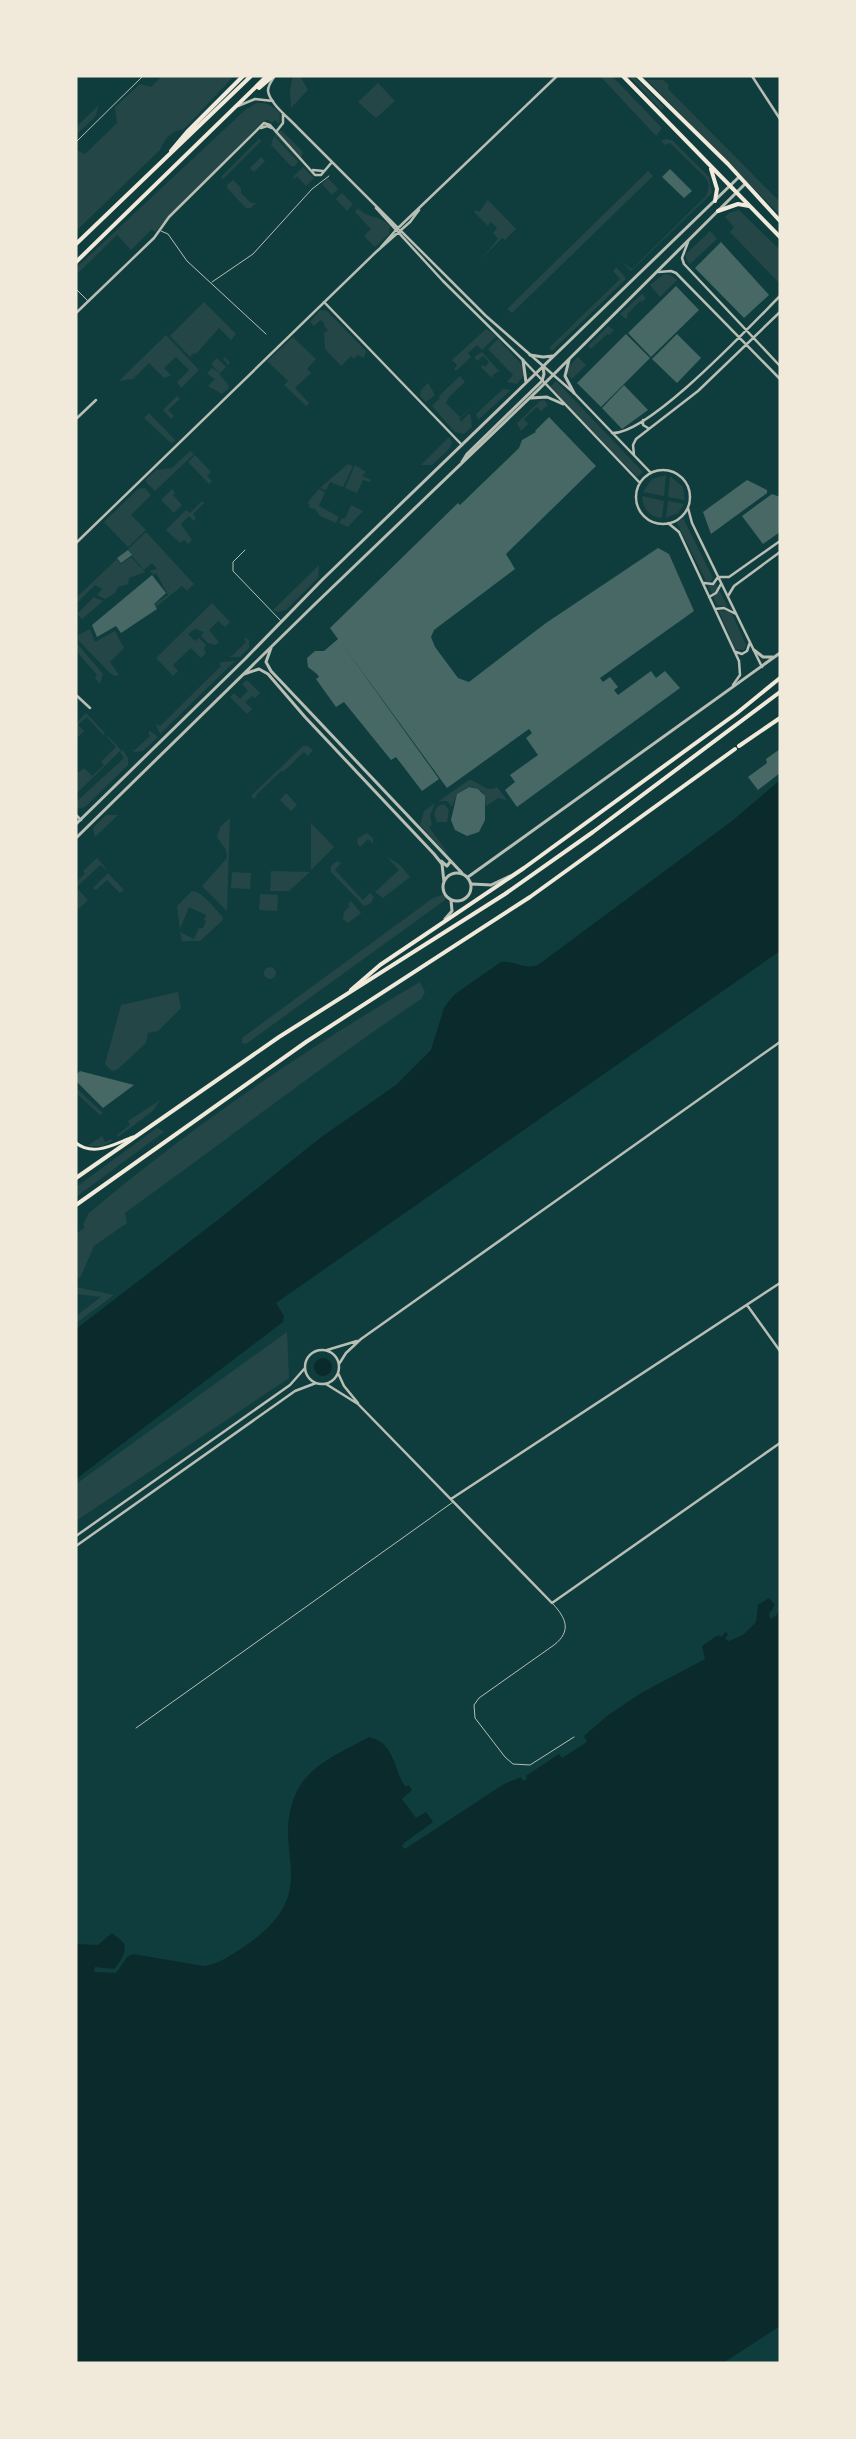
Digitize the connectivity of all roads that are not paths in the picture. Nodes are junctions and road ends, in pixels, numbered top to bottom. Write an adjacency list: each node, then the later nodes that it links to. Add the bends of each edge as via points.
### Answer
1 (143, 76): 16 (lane)
2 (243, 76): 18 (main road)
3 (251, 76): 18 (main road)
4 (267, 76): 10 (main road)
5 (274, 76): 10 (main road); 11 (street, via 268,90)
6 (557, 76): 30 (street)
7 (623, 76): 19 (main road)
8 (638, 76): 21 (main road)
9 (752, 76): 14 (street)
10 (246, 99): 12 (main road)
11 (273, 101): 12 (street, via 255,99); 13 (street)
12 (236, 107): 36 (main road)
13 (283, 112): 15 (street, via 283,123); 17 (street)
14 (780, 119)
15 (276, 132): 17 (street, via 312,170 324,170); 31 (street, via 265,126 260,129 169,217)
16 (76, 142)
17 (332, 162): 25 (street)
18 (160, 164): 35 (main road)
19 (711, 167): 23 (main road); 26 (main road, via 717,189)
20 (329, 176): 38 (lane, via 312,189 253,254)
21 (739, 177): 22 (main road); 23 (street)
22 (745, 184): 24 (street); 29 (main road)
23 (730, 186): 24 (main road); 26 (street)
24 (736, 193): 27 (main road); 28 (street)
25 (368, 199): 30 (street); 32 (street)
26 (714, 201): 51 (street)
27 (750, 206): 28 (main road, via 738,204); 33 (main road)
28 (718, 211): 34 (street)
29 (780, 221)
30 (400, 229): 32 (street); 50 (street, via 486,316)
31 (161, 231): 38 (lane, via 168,234 184,257); 41 (street)
32 (397, 232): 42 (street); 53 (street)
33 (780, 237)
34 (688, 241): 37 (street); 45 (street, via 682,258 684,264)
35 (77, 242)
36 (76, 262)
37 (658, 272): 47 (street, via 676,273); 52 (street)
38 (212, 282): 46 (lane)
39 (76, 289): 41 (lane)
40 (780, 296): 45 (street)
41 (88, 302): 44 (street)
42 (324, 302): 69 (street); 77 (street)
43 (780, 312): 48 (street)
44 (76, 313)
45 (746, 330): 47 (street); 48 (street)
46 (266, 334)
47 (739, 337): 49 (street); 65 (street, via 688,387)
48 (753, 338): 49 (street); 55 (street)
49 (746, 344): 58 (street); 67 (street, via 698,391)
50 (530, 355): 51 (street); 54 (street)
51 (554, 356): 54 (street)
52 (569, 358): 57 (street); 61 (street, via 565,376)
53 (523, 360): 56 (street); 59 (street)
54 (543, 366): 56 (street); 57 (street); 60 (street)
55 (780, 366)
56 (536, 374): 59 (street); 60 (street)
57 (552, 375): 60 (street); 61 (street)
58 (780, 379)
59 (526, 382): 69 (street)
60 (543, 382): 62 (street); 64 (street); 71 (street, via 467,454)
61 (574, 394): 68 (street)
62 (530, 398): 64 (street, via 547,397); 71 (street)
63 (96, 400): 66 (street)
64 (563, 404): 73 (street)
65 (644, 418): 67 (street, via 644,426); 68 (street, via 624,432)
66 (76, 420)
67 (650, 428): 70 (street, via 634,440)
68 (612, 433): 70 (street)
69 (462, 445): 89 (street)
70 (634, 456): 72 (street)
71 (461, 465): 91 (street)
72 (651, 473): 73 (street); 74 (street, via 668,470 684,479 690,494)
73 (640, 483): 75 (street, via 636,497 640,511 652,521)
74 (688, 508): 75 (street, via 680,518); 82 (street)
75 (668, 523): 83 (street, via 679,532)
76 (780, 541): 80 (street)
77 (76, 543)
78 (246, 550): 89 (lane, via 233,562 233,571)
79 (780, 552): 81 (street)
80 (749, 564): 81 (street, via 748,568); 82 (street, via 727,578)
81 (753, 571): 86 (street, via 732,588)
82 (718, 577): 83 (street, via 711,584); 84 (street)
83 (702, 582): 85 (street)
84 (721, 583): 85 (street, via 716,593); 86 (street)
85 (709, 597): 87 (street)
86 (728, 597): 88 (street)
87 (715, 609): 88 (street, via 724,608); 93 (street)
88 (737, 615): 90 (street)
89 (281, 621): 104 (street, via 246,660)
90 (750, 641): 92 (street); 93 (street, via 747,651 742,654)
91 (272, 645): 96 (street); 108 (street, via 266,662 271,671)
92 (754, 650): 94 (street, via 763,657); 95 (street)
93 (735, 651): 98 (street, via 741,670)
94 (778, 654): 95 (street)
95 (762, 668): 98 (street)
96 (242, 675): 106 (street); 107 (street, via 259,669 268,674 305,718)
97 (780, 676): 109 (main road, via 737,713)
98 (733, 685): 111 (street)
99 (780, 692): 116 (main road, via 549,864 410,956)
100 (76, 695): 101 (street)
101 (90, 708)
102 (780, 718): 121 (main road, via 530,897 306,1042)
103 (76, 815): 104 (street)
104 (80, 820): 105 (street)
105 (76, 824)
106 (76, 838)
107 (434, 854): 108 (street, via 446,865); 112 (street, via 442,864)
108 (450, 862): 110 (street)
109 (524, 868): 113 (street, via 491,885); 115 (main road)
110 (462, 873): 111 (street); 112 (street, via 452,873)
111 (468, 877): 113 (street)
112 (444, 882): 114 (street, via 443,890)
113 (472, 884): 114 (street, via 468,897 460,901)
114 (451, 900): 115 (street, via 450,914)
115 (434, 930): 116 (main road, via 380,965)
116 (350, 991): 118 (main road)
117 (780, 1042): 124 (street)
118 (138, 1135): 119 (main road, via 97,1150); 120 (main road)
119 (76, 1143)
120 (76, 1178)
121 (76, 1205)
122 (780, 1283): 123 (street)
123 (747, 1305): 126 (street); 134 (street)
124 (361, 1339): 125 (street); 127 (street)
125 (326, 1350): 127 (street, via 334,1354); 128 (street, via 311,1354)
126 (780, 1351)
127 (339, 1364): 129 (street)
128 (305, 1368): 130 (street, via 307,1376); 135 (street, via 290,1385)
129 (338, 1373): 131 (street); 132 (street)
130 (316, 1383): 131 (street); 136 (street, via 295,1391)
131 (326, 1384): 132 (street)
132 (358, 1404): 134 (street)
133 (780, 1443): 137 (street)
134 (452, 1501): 137 (street); 138 (lane)
135 (76, 1536)
136 (76, 1546)
137 (552, 1603): 139 (lane, via 565,1618 564,1636 479,1698 474,1705 474,1714 508,1761 518,1766 535,1762)
138 (136, 1728)
139 (574, 1737)

